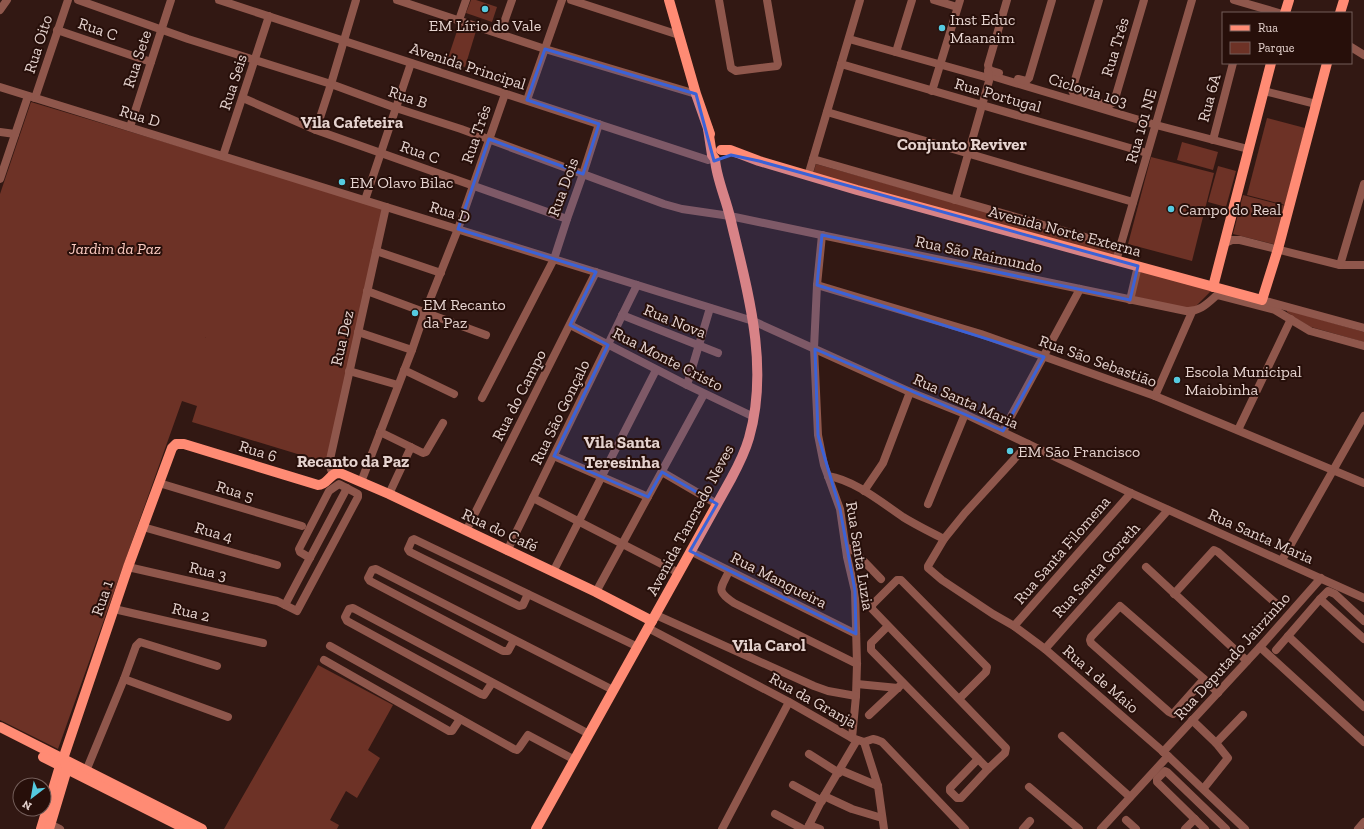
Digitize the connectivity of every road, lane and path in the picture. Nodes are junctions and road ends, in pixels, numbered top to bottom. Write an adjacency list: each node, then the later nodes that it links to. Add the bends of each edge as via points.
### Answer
1 (7, 0): 29 (street)
2 (68, 0): 37 (street, Rua Oito)
3 (78, 0): 36 (street, Rua B)
4 (171, 0): 36 (street, Rua Sete)
5 (219, 0): 34 (street, Avenida Principal)
6 (356, 0): 41 (street)
7 (397, 0): 28 (street)
8 (466, 0): 35 (street)
9 (512, 0): 38 (street)
10 (562, 0): 43 (street)
11 (571, 0): 39 (street)
12 (669, 0): 39 (main road, Avenida Tancredo Neves)
13 (719, 0): 14 (street, via 731,68 736,71 778,64)
14 (767, 0)
15 (860, 0): 40 (street)
16 (912, 0): 44 (street)
17 (934, 0): 27 (street)
18 (1007, 0): 54 (street)
19 (1052, 0): 54 (street, via 1028,79 1026,81)
20 (1099, 0): 64 (street, via 1072,90 1074,95)
21 (1144, 0): 64 (street, Rua Três, via 1114,102 1109,105)
22 (1192, 0): 70 (street, Rua 101 NE)
23 (1234, 0): 26 (street)
24 (1289, 0): 32 (main road)
25 (1344, 0): 33 (main road)
26 (1249, 2): 30 (street); 31 (street)
27 (958, 3): 50 (street)
28 (421, 4): 35 (street)
29 (0, 10)
30 (1246, 12)
31 (1276, 12)
32 (1285, 12)
33 (1340, 12)
34 (269, 16): 41 (street, Avenida Principal); 46 (street, Rua Seis)
35 (458, 20): 38 (street)
36 (162, 28): 46 (street, Rua B); 47 (street, Rua Sete)
37 (57, 30): 47 (street, Rua C); 61 (street, Rua Oito)
38 (500, 34): 43 (street)
39 (679, 35): 60 (main road, Avenida Tancredo Neves)
40 (849, 39): 44 (street); 49 (street)
41 (343, 41): 48 (street, Avenida Principal); 55 (street)
42 (1352, 48): 45 (street)
43 (545, 49): 60 (street); 63 (street)
44 (896, 52): 50 (street)
45 (1364, 55)
46 (255, 61): 55 (street, Rua B); 62 (street, Rua Seis)
47 (152, 62): 71 (street, Rua Sete)
48 (411, 63): 59 (street, Avenida Principal); 67 (street)
49 (841, 64): 57 (street, Rua Portugal); 68 (street)
50 (940, 64): 54 (street, via 985,77); 57 (street)
51 (1233, 64): 77 (street, Rua 6A)
52 (1272, 64): 58 (main road)
53 (1327, 64): 65 (main road)
54 (989, 72): 64 (street, Ciclovia 103); 66 (street)
55 (331, 84): 67 (street, Rua B); 73 (street)
56 (0, 87): 61 (street, Rua D)
57 (932, 91): 66 (street, Rua Portugal)
58 (1264, 91): 65 (street); 79 (main road)
59 (505, 94): 63 (street, Avenida Principal); 76 (street, Rua Três)
60 (696, 94): 72 (main road, Avenida Tancredo Neves)
61 (32, 97): 71 (street, Rua D); 75 (street, Rua Oito)
62 (243, 98): 73 (street, Rua C); 84 (street, Rua Seis)
63 (527, 100): 69 (street, Avenida Principal)
64 (1091, 103): 70 (street, Ciclovia 103)
65 (1316, 104): 101 (main road)
66 (982, 105): 81 (street, Rua Portugal); 82 (street)
67 (396, 108): 76 (street, Rua B); 80 (street)
68 (827, 112): 82 (street); 85 (street)
69 (599, 124): 83 (street, Avenida Principal); 86 (street, Rua Dois)
70 (1156, 125): 77 (street, Ciclovia 103); 81 (street, Rua 101 NE)
71 (130, 127): 84 (street, Rua D)
72 (708, 129): 78 (main road, Avenida Tancredo Neves); 83 (main road, Avenida Tancredo Neves)
73 (316, 130): 80 (street, Rua C)
74 (0, 132): 75 (street)
75 (15, 134): 88 (street, Rua Oito)
76 (489, 139): 86 (street, Rua B); 90 (street, Rua Três)
77 (1213, 140): 79 (street, Ciclovia 103)
78 (714, 141): 83 (main road, Avenida Norte Externa)
79 (1248, 149): 99 (main road)
80 (381, 153): 90 (street, Rua C); 91 (street)
81 (1147, 153): 93 (street, Rua 101 NE)
82 (968, 154): 92 (street); 93 (street)
83 (717, 155): 87 (main road, Avenida Norte Externa, via 759,161); 95 (main road, Avenida Tancredo Neves)
84 (223, 156): 91 (street, Rua D)
85 (813, 159): 87 (street); 92 (street, Avenida Norte Externa)
86 (584, 174): 95 (street, Rua B, via 664,204); 96 (street, Rua Dois)
87 (808, 176): 104 (main road, Avenida Norte Externa)
88 (0, 179)
89 (1364, 184): 107 (street)
90 (473, 185): 96 (street, Rua C); 97 (street, Rua Três)
91 (365, 200): 94 (street, Rua D)
92 (955, 200): 100 (street, Avenida Norte Externa)
93 (1133, 202): 100 (street, Rua 101 NE)
94 (386, 207): 97 (street, Rua D); 102 (street, Rua Dez)
95 (730, 216): 98 (street, Rua São Raimundo); 122 (main road, Avenida Tancredo Neves)
96 (567, 219): 103 (street, Rua Dois)
97 (458, 229): 103 (street, Rua D); 109 (street)
98 (822, 235): 111 (street, Rua Santa Luzia); 112 (street, Rua São Raimundo)
99 (1225, 243): 101 (street, via 1240,240); 113 (main road)
100 (1120, 247): 104 (street, Rua 101 NE)
101 (1278, 249): 107 (street); 116 (main road)
102 (376, 252): 109 (street); 114 (street, Rua Dez)
103 (554, 258): 108 (street, Rua D); 143 (street, Rua Dois)
104 (1116, 261): 106 (main road, Avenida Norte Externa)
105 (1364, 265): 107 (street)
106 (1138, 266): 113 (main road, Avenida Norte Externa); 115 (street)
107 (1340, 266)
108 (596, 272): 110 (street, Rua D); 123 (street, Rua do Campo)
109 (440, 273): 118 (street)
110 (637, 285): 117 (street, Rua D); 120 (street, Rua São Gonçalo)
111 (817, 285): 130 (street, Rua Santa Luzia); 133 (street, Rua São Sebastião, via 981,334)
112 (1080, 289): 115 (street, Rua São Raimundo); 133 (street)
113 (1217, 290): 116 (main road, Avenida Norte Externa); 119 (street, via 1203,307); 121 (street, via 1275,310)
114 (367, 291): 118 (street); 125 (street, Rua Dez)
115 (1130, 300): 119 (street, Rua São Raimundo)
116 (1262, 300): 124 (street, Avenida Norte Externa)
117 (710, 308): 122 (street, Rua D); 128 (street)
118 (425, 312): 126 (street); 131 (street)
119 (1192, 312): 142 (street)
120 (622, 315): 127 (street, Rua São Gonçalo); 128 (street, Rua Nova)
121 (1291, 319): 129 (street, via 1317,333); 148 (street)
122 (753, 321): 130 (street, Rua Santa Maria); 146 (main road, Avenida Tancredo Neves, via 758,364)
123 (570, 325): 127 (street, Rua Monte Cristo); 175 (street, Rua do Campo)
124 (1364, 328)
125 (358, 332): 131 (street); 136 (street, Rua Dez)
126 (486, 336)
127 (608, 345): 135 (street, Rua Monte Cristo); 154 (street, Rua São Gonçalo)
128 (699, 346): 132 (street, Rua Nova); 138 (street)
129 (1364, 346)
130 (814, 348): 139 (street, Rua Santa Maria); 158 (street, Rua Santa Luzia, via 818,435)
131 (412, 350): 134 (street)
132 (718, 353)
133 (1044, 357): 142 (street, Rua São Sebastião); 150 (street)
134 (404, 370): 137 (street); 140 (street)
135 (656, 370): 138 (street, Rua Monte Cristo); 159 (street)
136 (349, 371): 137 (street); 157 (street, Rua Dez, via 329,464)
137 (398, 384): 149 (street)
138 (687, 386): 141 (street, Rua Monte Cristo)
139 (910, 392): 144 (street, Rua Santa Maria); 164 (street, via 883,463)
140 (454, 394)
141 (704, 394): 146 (street, Rua Monte Cristo); 156 (street)
142 (1155, 396): 148 (street, Rua São Sebastião)
143 (482, 398)
144 (965, 414): 150 (street, Rua Santa Maria); 170 (street)
145 (1364, 416): 155 (street)
146 (754, 417): 169 (main road, Avenida Tancredo Neves, via 743,454)
147 (443, 423): 152 (street, via 426,452)
148 (1238, 430): 155 (street, Rua São Sebastião)
149 (380, 432): 152 (street); 160 (street)
150 (1003, 432): 151 (street, Rua Santa Maria)
151 (1028, 444): 165 (street, Rua Santa Maria); 176 (street, via 984,491)
152 (411, 447): 166 (street)
153 (172, 448): 157 (main road, Rua 6, via 176,444 184,444 318,485 324,484); 161 (main road, Rua 1)
154 (554, 456): 159 (street); 168 (street, Rua São Gonçalo)
155 (1333, 470): 162 (street, Rua São Sebastião); 182 (street)
156 (662, 472): 167 (street); 169 (street)
157 (332, 475): 160 (main road, Rua do Café, via 340,473)
158 (828, 476): 164 (street, Rua Santa Luzia, via 839,478); 178 (street, Rua Santa Luzia, via 840,509)
159 (602, 477): 167 (street); 172 (street)
160 (361, 482): 166 (main road, Rua do Café)
161 (159, 483): 173 (street, Rua 5); 174 (main road, Rua 1)
162 (1364, 483)
163 (347, 488): 181 (street); 181 (street, via 339,484 331,489 299,549); 196 (street, Rua 3, via 358,494 358,497 299,611)
164 (864, 491): 176 (street, Rua Santa Luzia)
165 (1131, 493): 171 (street, Rua Santa Maria); 202 (street, Rua Santa Filomena)
166 (389, 494): 175 (main road, Rua do Café)
167 (648, 497): 177 (street)
168 (534, 498): 172 (street); 179 (street, Rua São Gonçalo)
169 (717, 504): 180 (main road, Avenida Tancredo Neves)
170 (928, 504)
171 (1168, 510): 182 (street, Rua Santa Maria); 211 (street, Rua Santa Goreth)
172 (580, 521): 177 (street); 187 (street)
173 (302, 526)
174 (143, 527): 183 (street, Rua 4); 184 (main road, Rua 1)
175 (466, 531): 179 (main road, Rua do Café)
176 (944, 540): 202 (street, Rua 1 de Maio, via 928,566 929,570)
177 (623, 544): 188 (street); 191 (street)
178 (846, 547): 190 (street, via 854,551); 203 (street, Rua Santa Luzia, via 855,592)
179 (507, 551): 187 (main road, Rua do Café)
180 (690, 552): 186 (street, Rua Mangueira); 188 (main road, Avenida Tancredo Neves)
181 (310, 558): 196 (street)
182 (1282, 560): 189 (street, Rua Santa Maria)
183 (277, 565)
184 (128, 566): 196 (street, Rua 3); 198 (main road, Rua 1)
185 (1146, 567): 193 (street)
186 (729, 571): 203 (street, Rua Mangueira); 215 (street, via 721,588 721,593 725,597)
187 (553, 572): 191 (main road, Rua do Café)
188 (679, 573): 199 (main road, Avenida Tancredo Neves)
189 (1321, 578): 194 (street, Rua Santa Maria); 210 (street, Rua Deputado Jairzinho)
190 (881, 579)
191 (596, 592): 199 (main road, Rua do Café)
192 (528, 594): 192 (street, via 414,539 408,548 410,552 519,606 523,605); 209 (street)
193 (1174, 594): 197 (street, via 1214,550); 214 (street)
194 (1364, 598)
195 (1320, 599): 200 (street, via 1326,592 1332,592); 204 (street); 205 (street)
196 (284, 604)
197 (1279, 606)
198 (114, 609): 207 (street, Rua 2); 244 (main road, Rua 1)
199 (652, 621): 209 (main road, Avenida Tancredo Neves); 224 (street, via 814,686); 226 (street, Rua da Granja)
200 (1364, 621)
201 (888, 626): 221 (street, via 872,643 871,650); 225 (street); 225 (street, via 872,610 872,606 899,580 987,667 986,672)
202 (1014, 626): 211 (street, Rua 1 de Maio)
203 (856, 634): 215 (street, Rua Santa Luzia)
204 (1288, 636): 212 (street); 227 (street)
205 (1364, 639)
206 (514, 640): 206 (street, via 376,569 372,570 368,578 503,651 508,651); 222 (street)
207 (263, 642)
208 (330, 646): 231 (street)
209 (638, 647): 222 (main road, Avenida Tancredo Neves)
210 (1260, 647): 214 (street, Rua Deputado Jairzinho); 238 (street)
211 (1045, 649): 241 (street, Rua 1 de Maio)
212 (1276, 650)
213 (324, 660): 231 (street, via 449,731 454,730)
214 (1247, 661): 223 (street, Rua Deputado Jairzinho)
215 (857, 664): 220 (street, Rua Santa Luzia)
216 (217, 666): 217 (street, via 140,642 136,646)
217 (124, 679): 230 (street); 246 (street)
218 (1204, 679): 218 (street, via 1120,606 1090,640 1173,714); 223 (street)
219 (492, 683): 219 (street, via 353,608 349,609 345,616 347,621 481,694 486,694); 234 (street)
220 (857, 684): 221 (street); 224 (street, Rua Santa Luzia)
221 (900, 685): 228 (street); 242 (street)
222 (614, 690): 234 (main road, Avenida Tancredo Neves)
223 (1218, 693): 232 (street, Rua Deputado Jairzinho)
224 (856, 696): 237 (street, Rua Santa Luzia)
225 (959, 699): 245 (street, via 1006,748 1005,753)
226 (789, 702): 237 (street, Rua da Granja); 267 (street)
227 (1364, 707)
228 (869, 715)
229 (1243, 715): 239 (street)
230 (228, 717)
231 (460, 719): 243 (street, via 514,749 520,748 528,734)
232 (1192, 720): 239 (street); 241 (street, Rua Deputado Jairzinho)
233 (0, 727): 244 (main road)
234 (589, 734): 243 (main road, Avenida Tancredo Neves)
235 (0, 735): 244 (main road)
236 (1062, 736): 252 (street)
237 (858, 740): 247 (street); 249 (street); 270 (street, Rua da Granja, via 873,739 882,742)
238 (1364, 742)
239 (1216, 743): 251 (street, via 1228,759)
240 (809, 754): 247 (street)
241 (1165, 754): 251 (street, Rua 1 de Maio); 252 (street, Rua Deputado Jairzinho)
242 (978, 759): 245 (street); 245 (street, via 950,791 957,798 961,798)
243 (575, 760): 266 (main road, Avenida Tancredo Neves)
244 (64, 765): 246 (main road); 260 (main road); 262 (main road); 264 (main road)
245 (988, 769)
246 (86, 771): 265 (main road)
247 (840, 771): 249 (street); 253 (street)
248 (792, 785): 253 (street)
249 (878, 786): 255 (street)
250 (1029, 787): 272 (street)
251 (1204, 788): 278 (street, Rua 1 de Maio)
252 (1130, 797): 273 (street, Rua Deputado Jairzinho)
253 (823, 798): 255 (street); 261 (street)
254 (775, 814): 261 (street)
255 (882, 818): 269 (street)
256 (1195, 819): 275 (street); 276 (street); 277 (street, via 1157,782 1165,771)
257 (1126, 820): 274 (street)
258 (1030, 822): 271 (street)
259 (1364, 822): 279 (street)
260 (50, 826): 263 (street)
261 (807, 828): 268 (street)
262 (41, 829)
263 (60, 829)
264 (186, 829)
265 (202, 829)
266 (536, 829)
267 (722, 829)
268 (820, 829)
269 (884, 829)
270 (965, 829)
271 (1023, 829)
272 (1079, 829)
273 (1101, 829)
274 (1136, 829)
275 (1185, 829)
276 (1205, 829)
277 (1226, 829)
278 (1245, 829)
279 (1358, 829)

